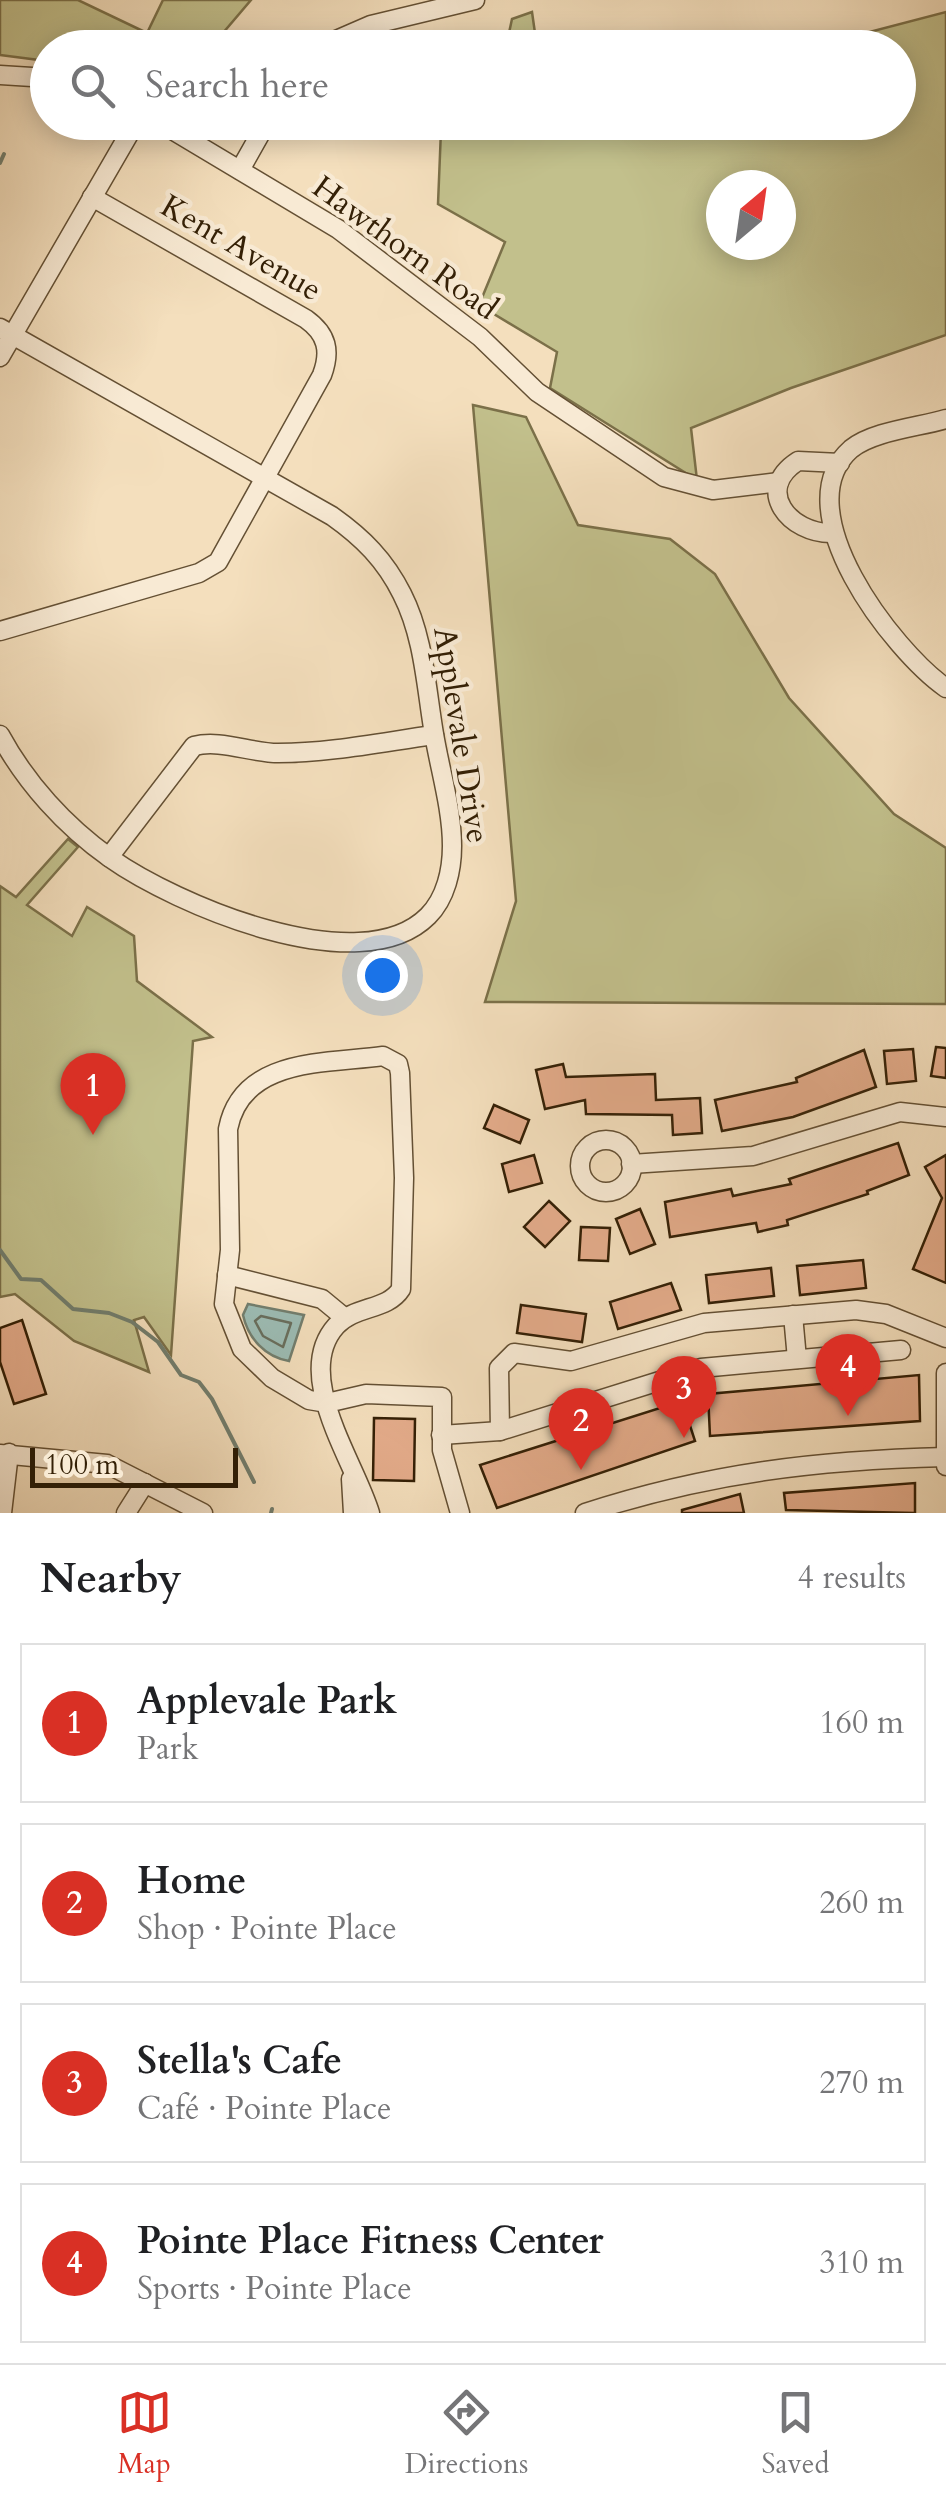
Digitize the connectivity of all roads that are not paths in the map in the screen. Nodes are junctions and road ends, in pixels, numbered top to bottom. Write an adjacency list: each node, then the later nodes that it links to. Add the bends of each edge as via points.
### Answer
1 (475, 0): 2 (street)
2 (446, 3): 3 (street)
3 (353, 30)
4 (0, 76): 5 (street)
5 (30, 77)
6 (125, 140): 10 (street)
7 (189, 140): 9 (street, Hawthorn Road)
8 (257, 140): 9 (street)
9 (240, 170): 16 (street, Hawthorn Road, via 375,256 589,430 672,482 713,490)
10 (92, 197): 11 (street); 15 (street, Kent Avenue, via 306,319 323,336 328,356 322,375)
11 (7, 332): 12 (street); 15 (street, Applevale Drive)
12 (0, 357)
13 (946, 419): 14 (street, via 864,442)
14 (840, 463): 16 (street, Hawthorn Road, via 798,461); 17 (street, via 830,490)
15 (267, 478): 18 (street, via 226,554 209,569); 21 (street, Applevale Drive, via 353,531 387,566 418,636)
16 (779, 482): 17 (street, via 777,499 788,520)
17 (832, 533): 19 (street, via 891,636)
18 (0, 631)
19 (946, 688)
20 (0, 734): 22 (street, Applevale Drive, via 41,795)
21 (434, 734): 22 (street, via 308,752 194,746); 22 (street, Applevale Drive, via 451,832 450,866 432,913 405,933 355,940 277,931 177,896)
22 (109, 857)
23 (946, 1116): 24 (street, via 900,1112 753,1156)
24 (632, 1164)
25 (227, 1275): 27 (street, via 322,1299); 27 (street, via 230,1114 246,1090 299,1066 383,1056 398,1064 401,1289 390,1301); 32 (street, via 227,1319 242,1349 282,1385)
26 (793, 1315): 28 (street, via 869,1310); 30 (street); 33 (street, via 686,1326 571,1361 514,1353 500,1368)
27 (345, 1318): 32 (street, via 321,1356)
28 (946, 1338)
29 (900, 1350): 30 (street)
30 (798, 1359): 33 (street, via 686,1372)
31 (946, 1372): 36 (street)
32 (327, 1403): 34 (street, via 366,1394 442,1397); 38 (street)
33 (500, 1432): 34 (street)
34 (441, 1435): 45 (street)
35 (5, 1453): 39 (street, via 98,1462); 40 (street)
36 (946, 1458): 37 (street); 46 (street, via 754,1470)
37 (946, 1466)
38 (350, 1469): 43 (street); 44 (street)
39 (145, 1483): 41 (street); 42 (street)
40 (2, 1513)
41 (126, 1513)
42 (202, 1513)
43 (353, 1513)
44 (370, 1513)
45 (460, 1513)
46 (585, 1513)

